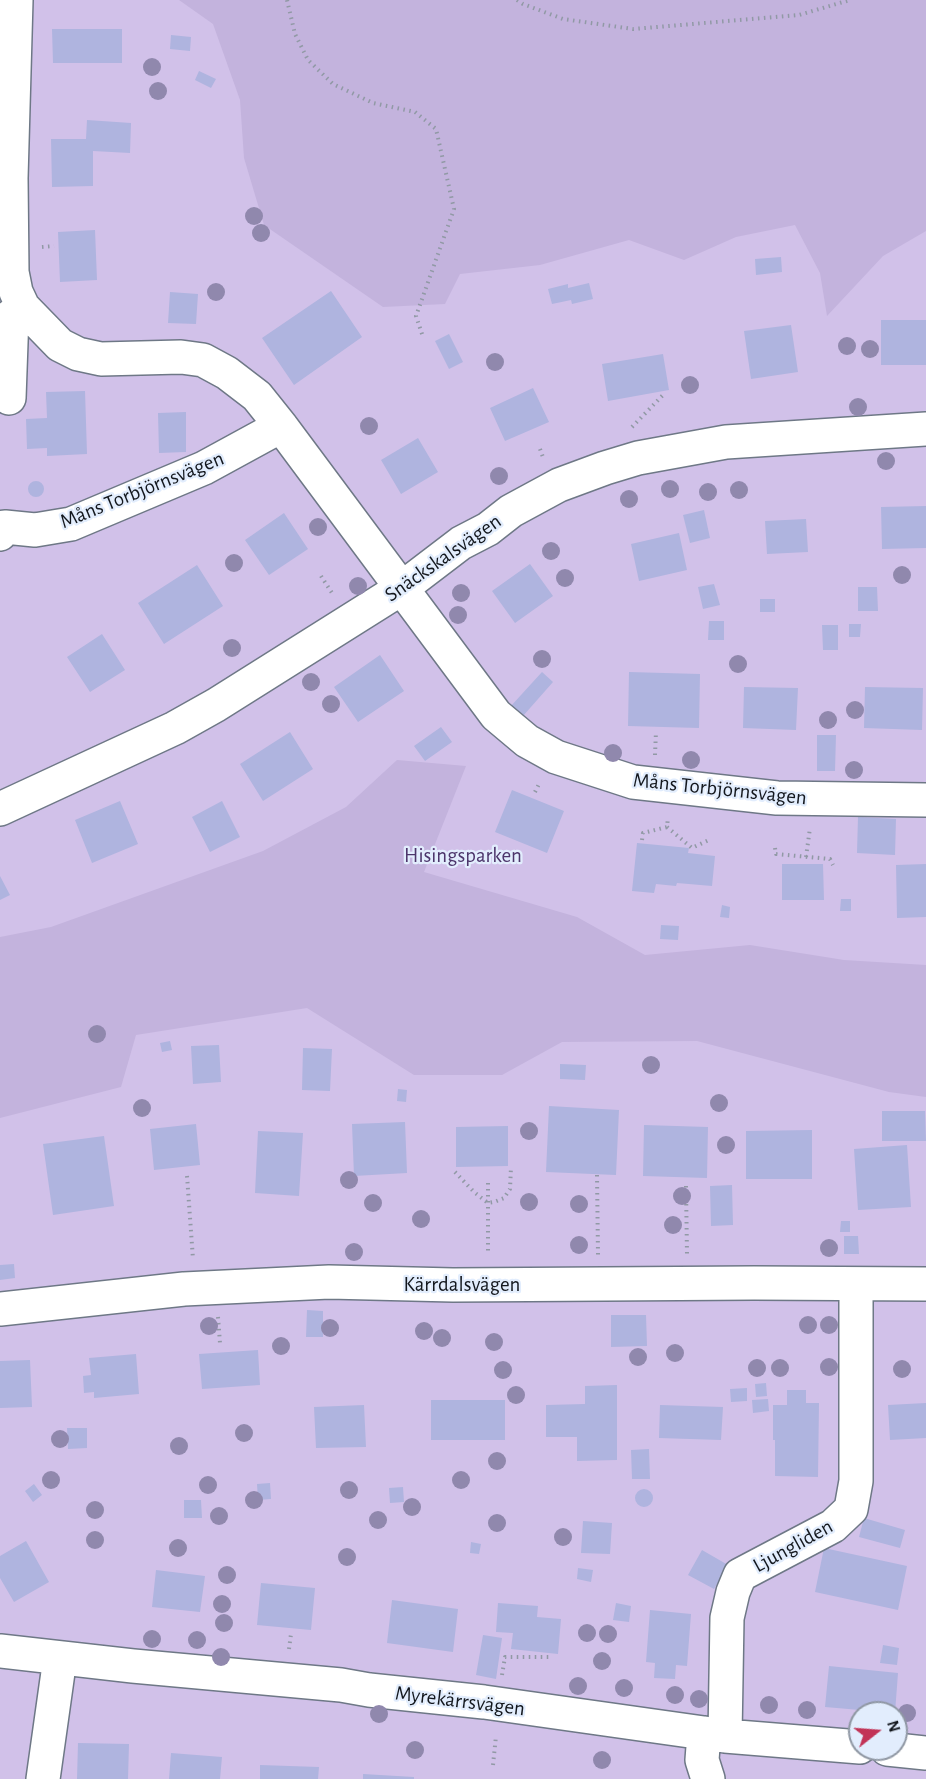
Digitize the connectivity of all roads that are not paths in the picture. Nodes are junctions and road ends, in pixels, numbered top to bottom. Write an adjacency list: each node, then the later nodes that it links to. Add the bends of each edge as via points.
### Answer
1 (16, 0): 2 (street, Måns Torbjörnsvägen, via 12,272)
2 (24, 307): 3 (street, via 12,315); 4 (street, Måns Torbjörnsvägen, via 60,345 78,354 101,359 203,360 257,396)
3 (9, 398)
4 (281, 426): 6 (street, Måns Torbjörnsvägen, via 204,468 71,524 35,530 5,527); 7 (street, Måns Torbjörnsvägen)
5 (926, 429): 7 (street, Snäckskalsvägen, via 726,442 605,468 559,485 511,510)
6 (0, 534)
7 (402, 588): 8 (street, Måns Torbjörnsvägen, via 496,714 527,741 556,757 633,782 777,798); 9 (street, Snäckskalsvägen, via 175,728)
8 (926, 800)
9 (0, 809)
10 (856, 1284): 11 (street, Kärrdalsvägen); 12 (street, Kärrdalsvägen, via 329,1282 195,1289); 15 (street, Ljungliden, via 856,1481 851,1509 833,1526 740,1575 727,1618)
11 (926, 1284)
12 (0, 1309)
13 (0, 1651): 14 (street, Myrekärrsvägen)
14 (60, 1658): 15 (street, Myrekärrsvägen, via 341,1685); 19 (street)
15 (714, 1735): 16 (street, Myrekärrsvägen); 20 (street, Ljungliden, via 702,1760)
16 (848, 1746)
17 (908, 1751): 18 (street)
18 (926, 1753)
19 (43, 1779)
20 (708, 1779)

